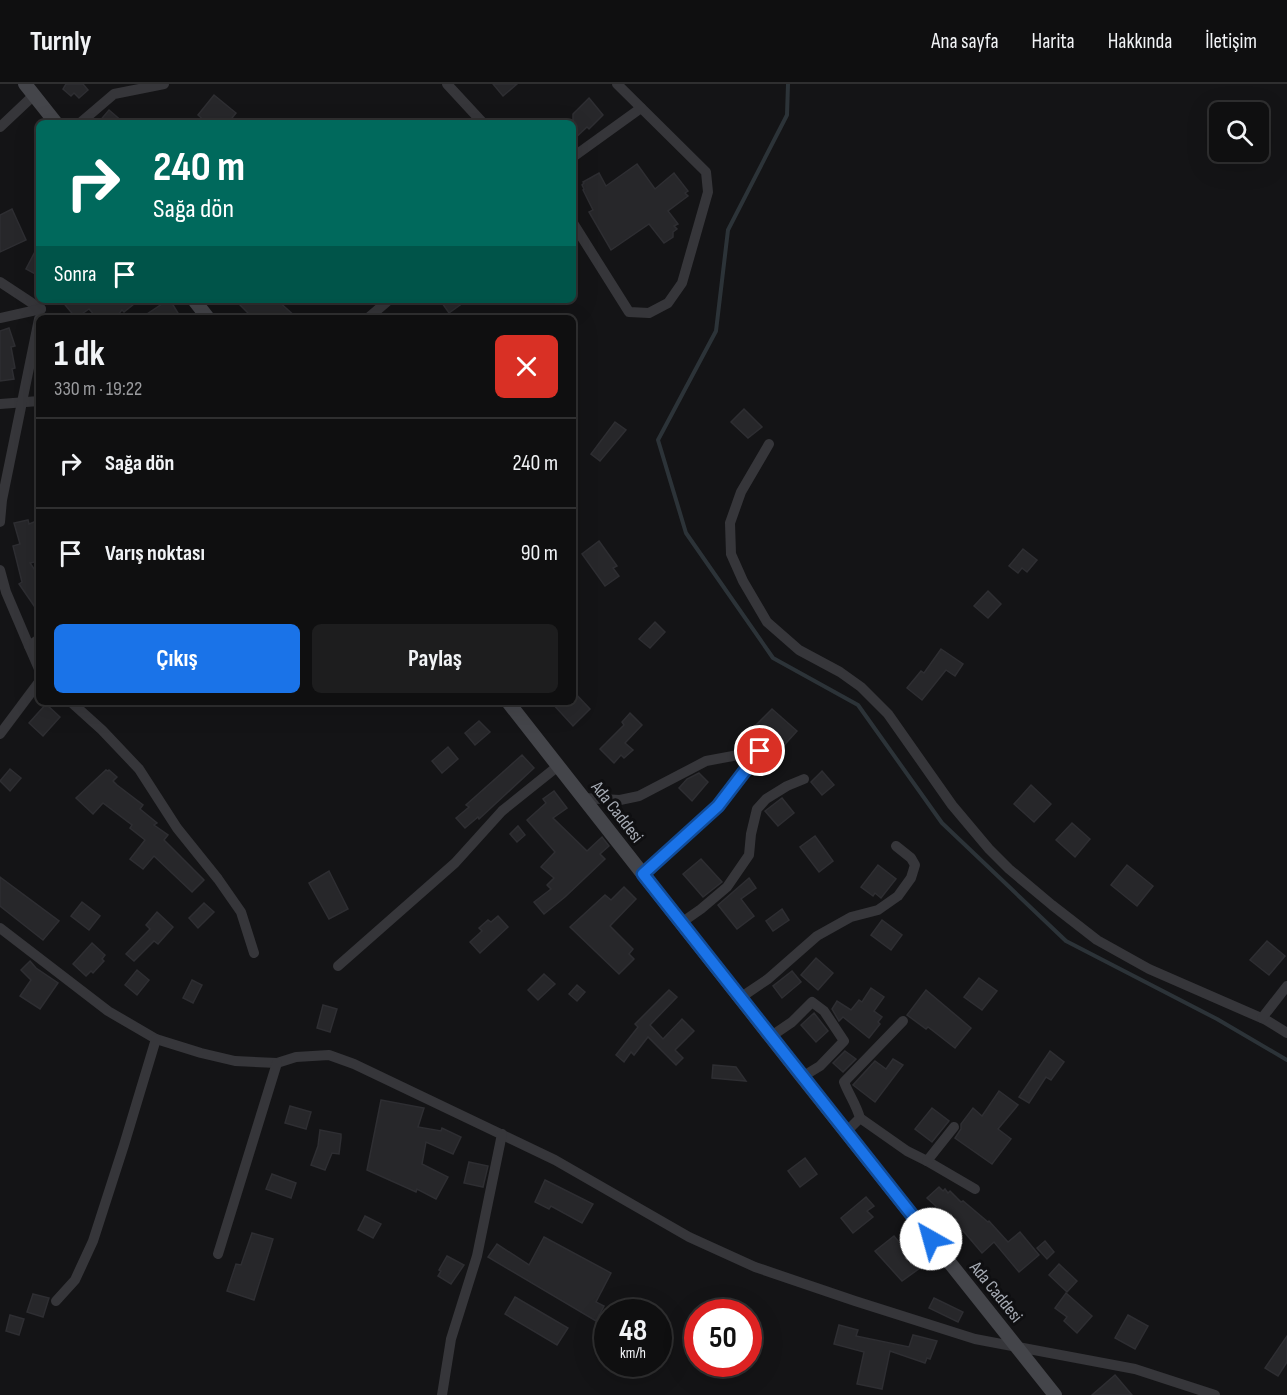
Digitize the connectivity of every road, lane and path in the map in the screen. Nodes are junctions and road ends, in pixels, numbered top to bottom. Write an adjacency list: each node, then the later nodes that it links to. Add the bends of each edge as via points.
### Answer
1 (25, 84): 5 (main road)
2 (164, 84): 8 (street, via 114,94)
3 (447, 84): 9 (street)
4 (618, 84): 6 (street)
5 (34, 95): 7 (main road); 10 (street)
6 (641, 108): 11 (street); 12 (street, via 706,172 708,192 682,283 668,303 649,313 629,312)
7 (54, 120)
8 (84, 120)
9 (480, 120)
10 (0, 127)
11 (576, 155)
12 (576, 227)
13 (0, 282): 16 (street)
14 (196, 303): 17 (main road)
15 (380, 303): 18 (street)
16 (41, 312): 19 (street)
17 (206, 315)
18 (370, 315)
19 (0, 318)
20 (36, 338): 22 (street)
21 (36, 401): 22 (street)
22 (24, 402): 23 (street); 25 (street)
23 (0, 404)
24 (769, 444): 47 (street, via 741,492 730,523 731,554 767,622 800,650 861,687 888,714 922,765 989,849 1052,905 1097,940 1149,969)
25 (2, 497): 26 (street)
26 (0, 522)
27 (0, 570): 28 (street)
28 (3, 593): 30 (street)
29 (36, 641): 30 (street)
30 (29, 646): 31 (street)
31 (36, 662)
32 (36, 686): 35 (street)
33 (73, 705): 43 (street, via 139,769 177,828 241,912)
34 (510, 705): 36 (main road, Ada Caddesi)
35 (0, 734)
36 (558, 766): 38 (main road, Ada Caddesi); 44 (street, via 502,812 455,863)
37 (804, 779): 41 (street, via 766,799 757,809 749,855 727,887)
38 (583, 798): 40 (main road, Ada Caddesi); 40 (street, via 620,800 639,796 706,761 760,751 718,806)
39 (896, 846): 46 (street, via 915,865 898,896 878,910 851,917 818,936)
40 (643, 874): 41 (main road, Ada Caddesi)
41 (681, 923): 46 (main road, Ada Caddesi)
42 (0, 928): 51 (street, via 108,1011)
43 (254, 953)
44 (338, 966)
45 (1287, 986): 47 (street)
46 (740, 998): 50 (main road, Ada Caddesi)
47 (1262, 1018): 49 (street)
48 (903, 1022): 54 (street, via 844,1082)
49 (1287, 1033)
50 (770, 1037): 53 (main road, Ada Caddesi); 53 (street, via 812,1002 824,1011 844,1041 820,1066)
51 (156, 1039): 52 (street, via 235,1061); 61 (street, via 93,1241 75,1280)
52 (277, 1063): 57 (street, via 296,1057 329,1055); 60 (street)
53 (802, 1077): 56 (main road, Ada Caddesi)
54 (860, 1118): 56 (street); 58 (street)
55 (954, 1127): 58 (street)
56 (846, 1132): 62 (main road, Ada Caddesi)
57 (502, 1134): 62 (street, via 689,1237 755,1267 924,1324); 63 (street)
58 (927, 1161): 59 (street)
59 (975, 1189)
60 (218, 1254)
61 (56, 1301)
62 (1016, 1347): 64 (main road, Ada Caddesi); 65 (street, via 1135,1369)
63 (442, 1395)
64 (1055, 1395)
65 (1215, 1395)

